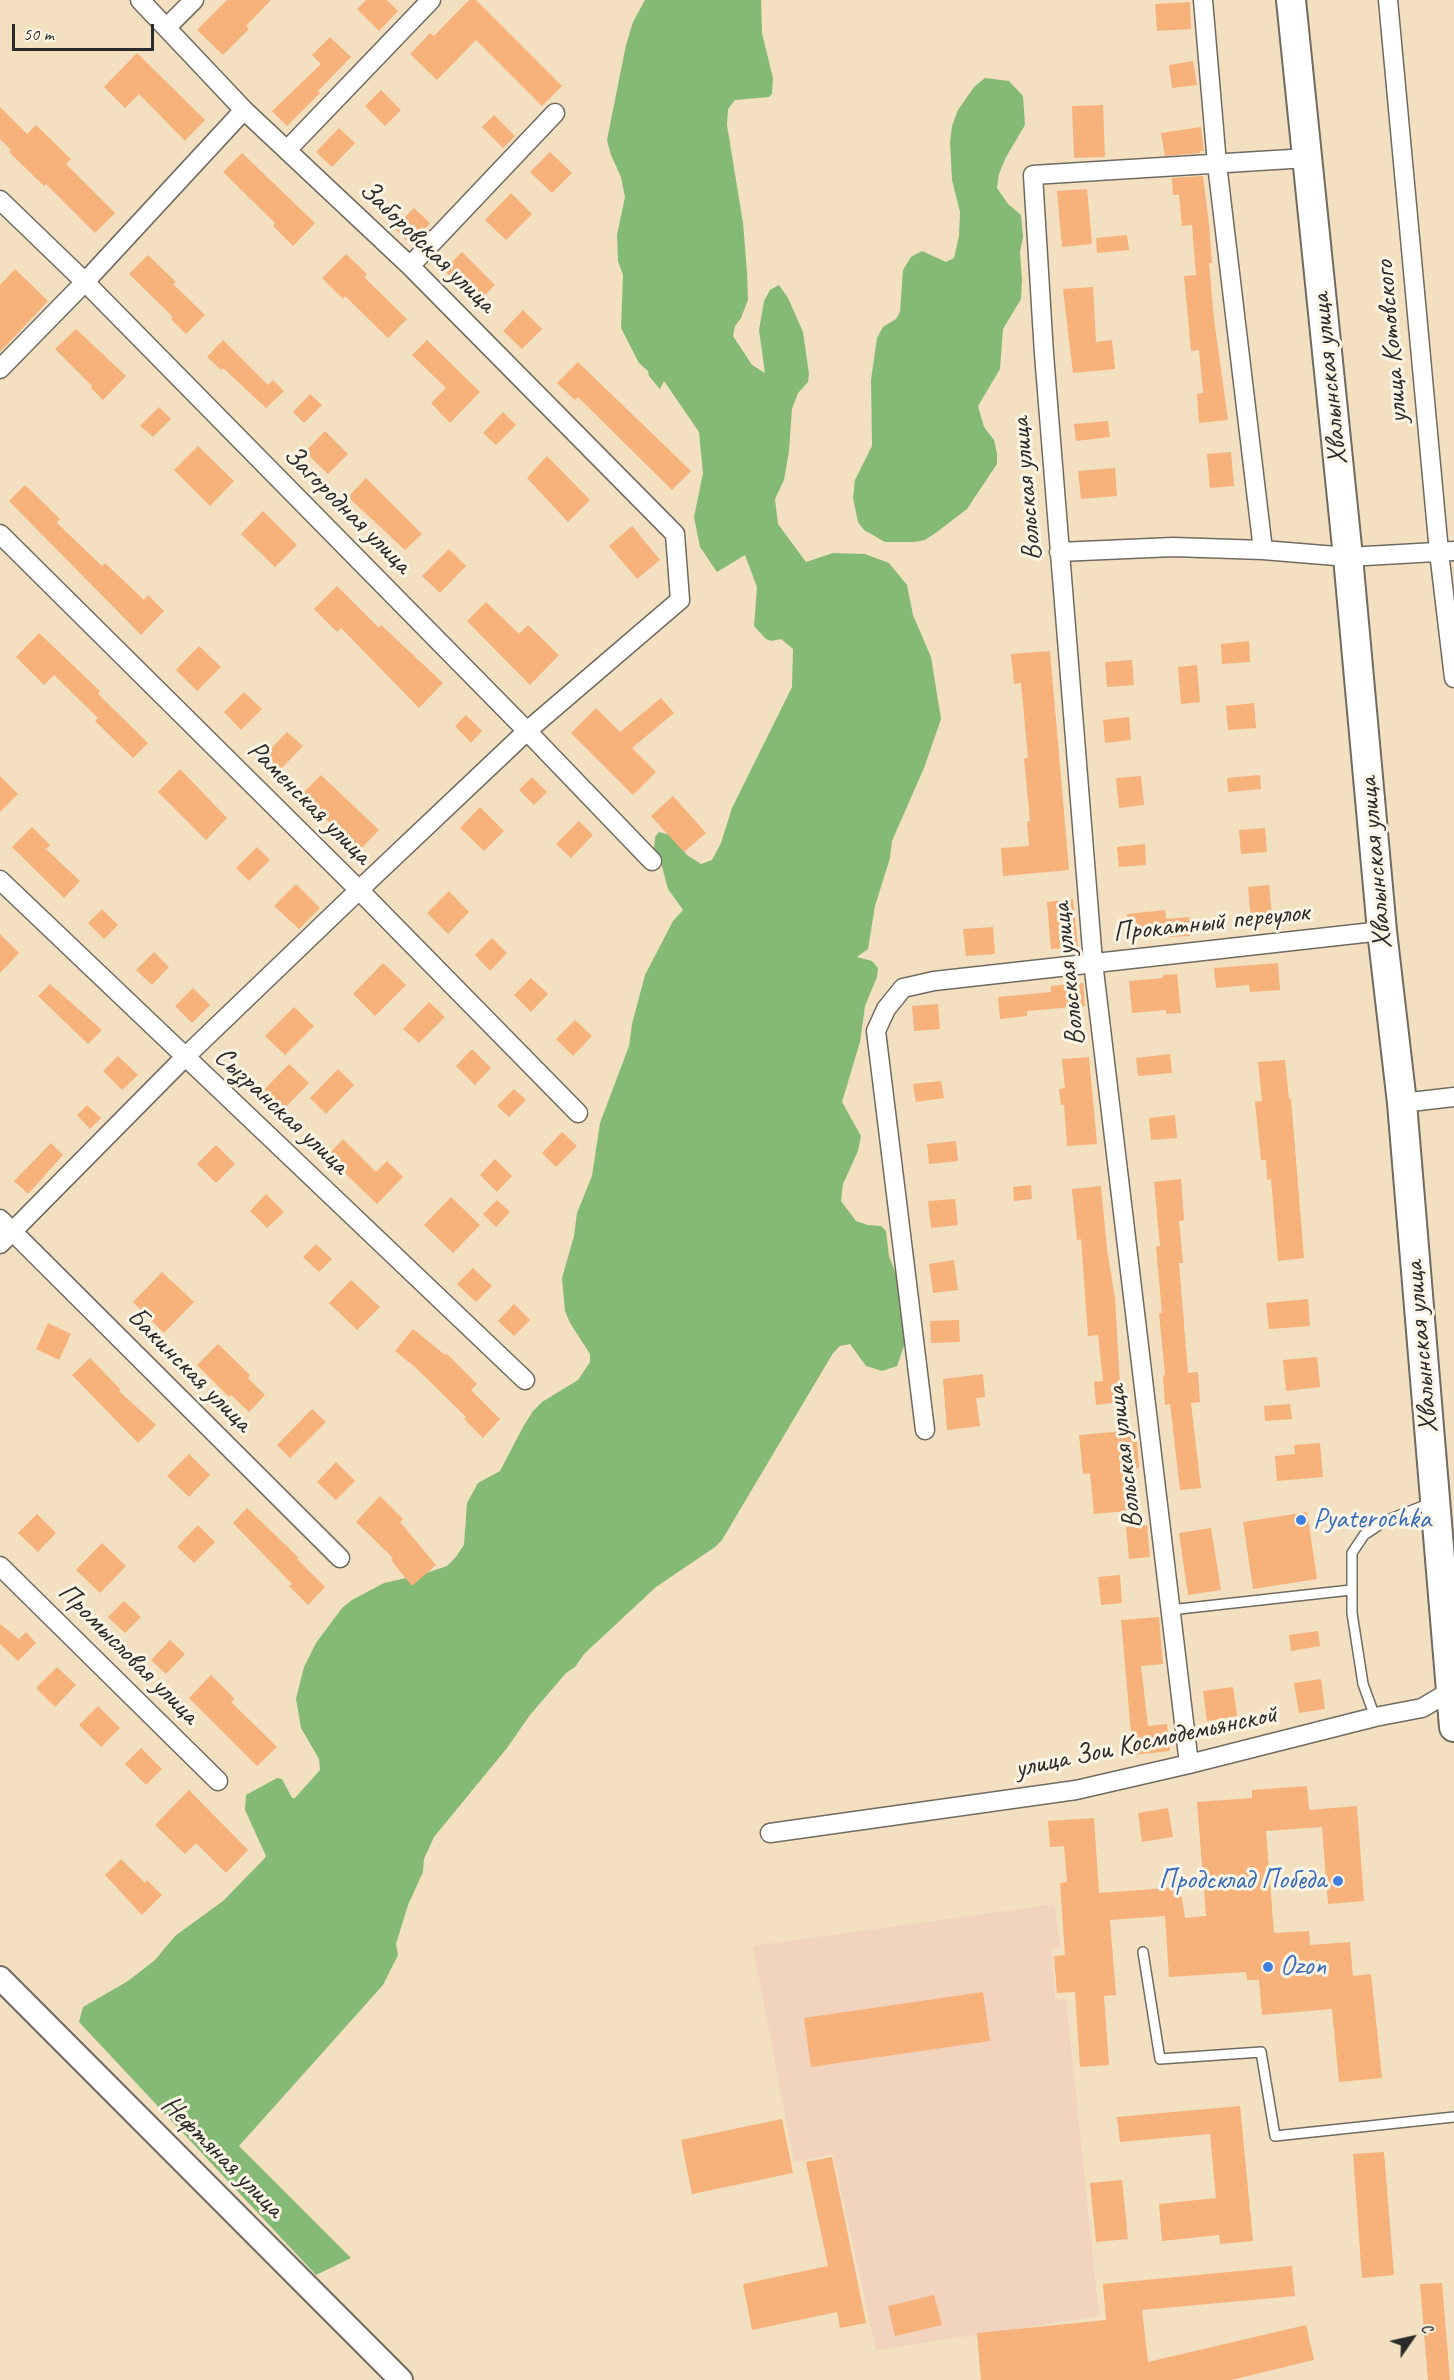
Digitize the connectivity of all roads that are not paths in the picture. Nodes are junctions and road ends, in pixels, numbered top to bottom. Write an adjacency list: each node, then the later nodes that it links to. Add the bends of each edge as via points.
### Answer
1 (140, 0): 7 (street, Заборовская улица)
2 (194, 0): 7 (street)
3 (431, 0): 10 (street)
4 (1203, 0): 12 (street)
5 (1291, 0): 11 (main road, Хвалынская улица)
6 (1388, 0): 20 (street, улица Котовского)
7 (168, 27): 8 (street, Заборовская улица)
8 (244, 110): 10 (street, Заборовская улица); 15 (street)
9 (555, 113): 14 (street)
10 (287, 150): 14 (street, Заборовская улица)
11 (1307, 158): 12 (street); 21 (main road, Хвалынская улица)
12 (1217, 164): 18 (street); 19 (street, Вольская улица, via 1033,175)
13 (0, 200): 15 (street, Загородная улица)
14 (410, 266): 23 (street, Заборовская улица, via 675,534 680,600)
15 (85, 282): 16 (street); 23 (street, Загородная улица)
16 (0, 369)
17 (0, 534): 26 (street, Раменская улица)
18 (1263, 550): 19 (street, via 1173,547); 21 (street)
19 (1059, 552): 28 (street, Вольская улица)
20 (1446, 552): 21 (street); 22 (street, улица Котовского)
21 (1348, 557): 27 (main road, Хвалынская улица)
22 (1454, 678)
23 (528, 731): 24 (street, Загородная улица); 26 (street)
24 (652, 861)
25 (0, 880): 29 (street, Сызранская улица)
26 (359, 890): 29 (street); 32 (street, Раменская улица)
27 (1382, 931): 28 (street, Прокатный переулок); 31 (main road, Хвалынская улица)
28 (1094, 962): 35 (street, Прокатный переулок, via 903,988 886,1009 876,1031); 40 (street, Вольская улица)
29 (184, 1058): 33 (street); 34 (street, Сызранская улица)
30 (1454, 1097): 31 (street)
31 (1402, 1103): 36 (main road, Хвалынская улица)
32 (578, 1113)
33 (4, 1232): 37 (street, Бакинская улица)
34 (525, 1380)
35 (925, 1430)
36 (1435, 1501): 39 (lane, via 1385,1521 1364,1535 1352,1553); 41 (main road, Хвалынская улица)
37 (340, 1558)
38 (0, 1566): 45 (street, Промысловая улица)
39 (1351, 1590): 40 (lane); 42 (lane, via 1363,1684)
40 (1170, 1610): 44 (street, Вольская улица)
41 (1452, 1690): 42 (street, улица Зои Космодемьянской, via 1422,1708); 43 (main road, Хвалынская улица)
42 (1375, 1718): 44 (street, улица Зои Космодемьянской)
43 (1454, 1727)
44 (1189, 1764): 46 (street, улица Зои Космодемьянской, via 1076,1790)
45 (218, 1781)
46 (770, 1833)
47 (1143, 1952): 49 (lane, via 1160,2059 1261,2052 1275,2136)
48 (0, 1978): 50 (street, Нефтяная улица)
49 (1454, 2117)
50 (401, 2380)

